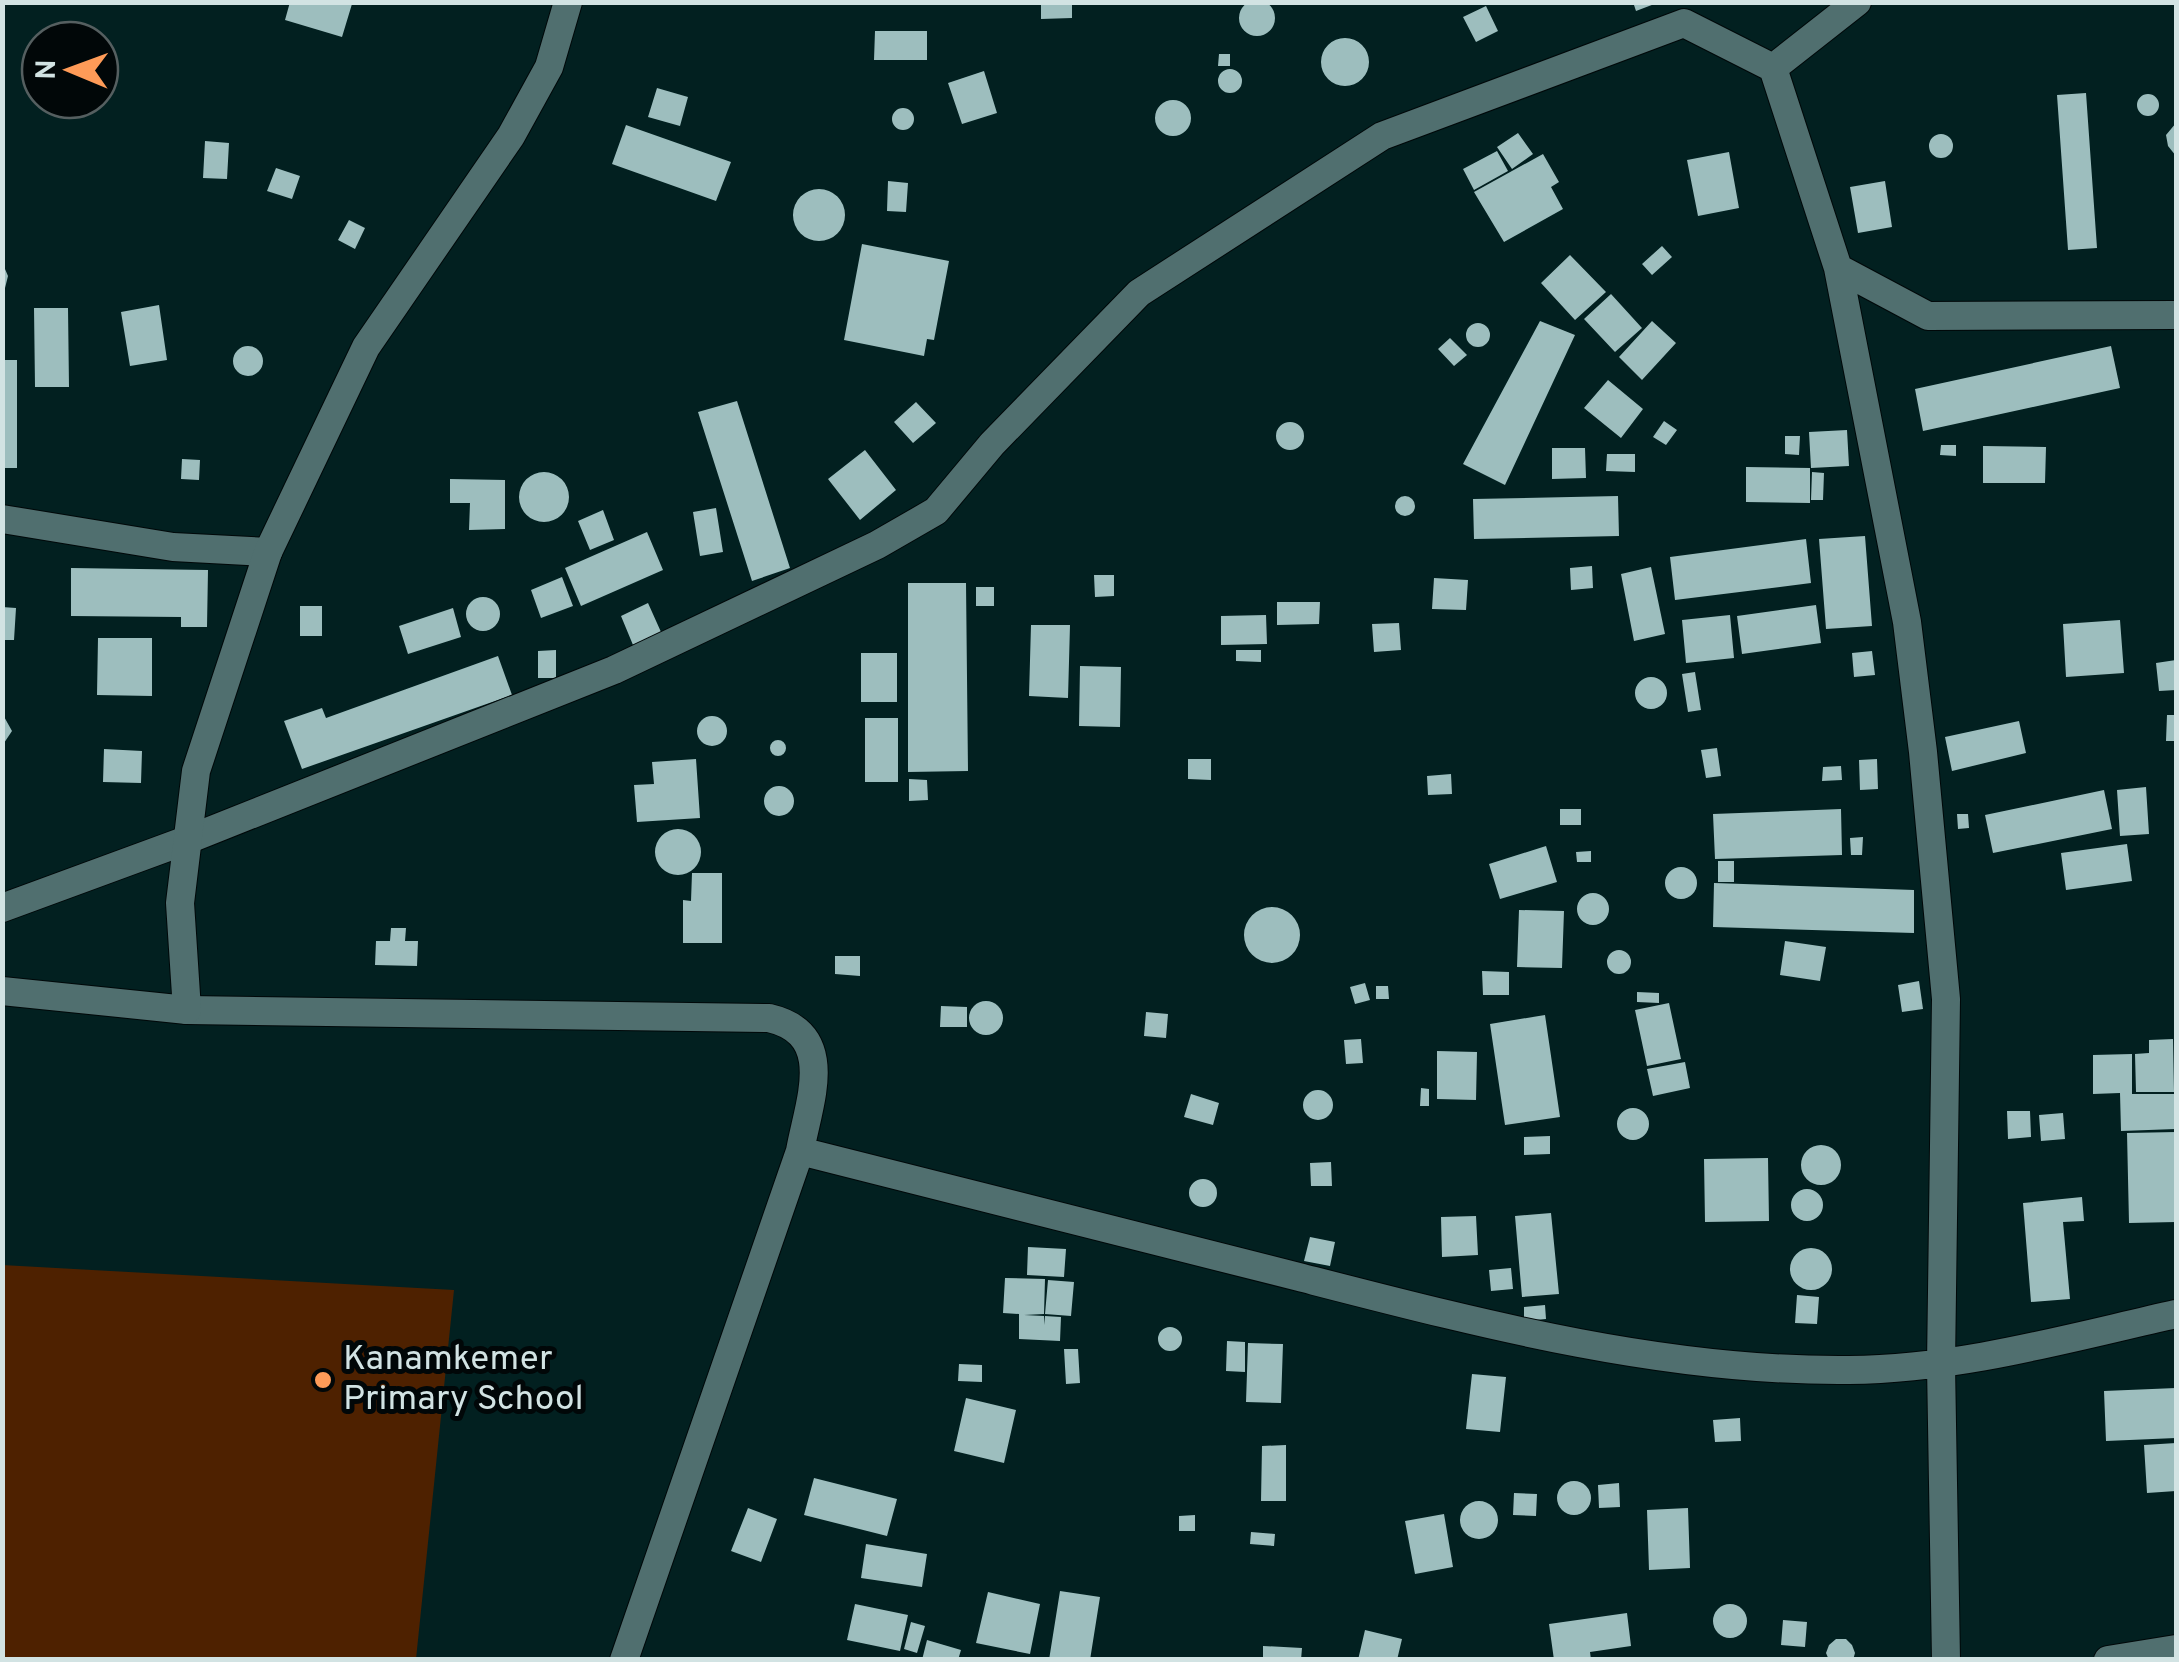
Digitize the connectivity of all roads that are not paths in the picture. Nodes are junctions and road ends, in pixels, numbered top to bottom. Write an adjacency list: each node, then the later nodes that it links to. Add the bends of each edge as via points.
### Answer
1 (568, 2): 7 (street, via 549,67 366,348)
2 (1856, 2): 3 (street)
3 (1773, 68): 4 (street); 8 (street, via 1684,23 1382,136 1139,292 936,511 614,670)
4 (1838, 268): 5 (street, via 1928,316); 14 (street, via 1907,622 1932,847 1946,999)
5 (2176, 316)
6 (2, 518): 7 (street, via 173,548)
7 (268, 552): 8 (street, via 196,770)
8 (187, 840): 9 (street); 11 (street, via 180,903)
9 (2, 908)
10 (2, 991): 11 (street)
11 (188, 1010): 12 (street, via 787,1022 809,1043 816,1067)
12 (800, 1151): 14 (street, via 1364,1294 1644,1354 1770,1368); 16 (street)
13 (2176, 1314): 14 (street)
14 (1941, 1366): 17 (street)
15 (2176, 1649): 18 (street)
16 (624, 1660)
17 (1946, 1660)
18 (2108, 1660)

